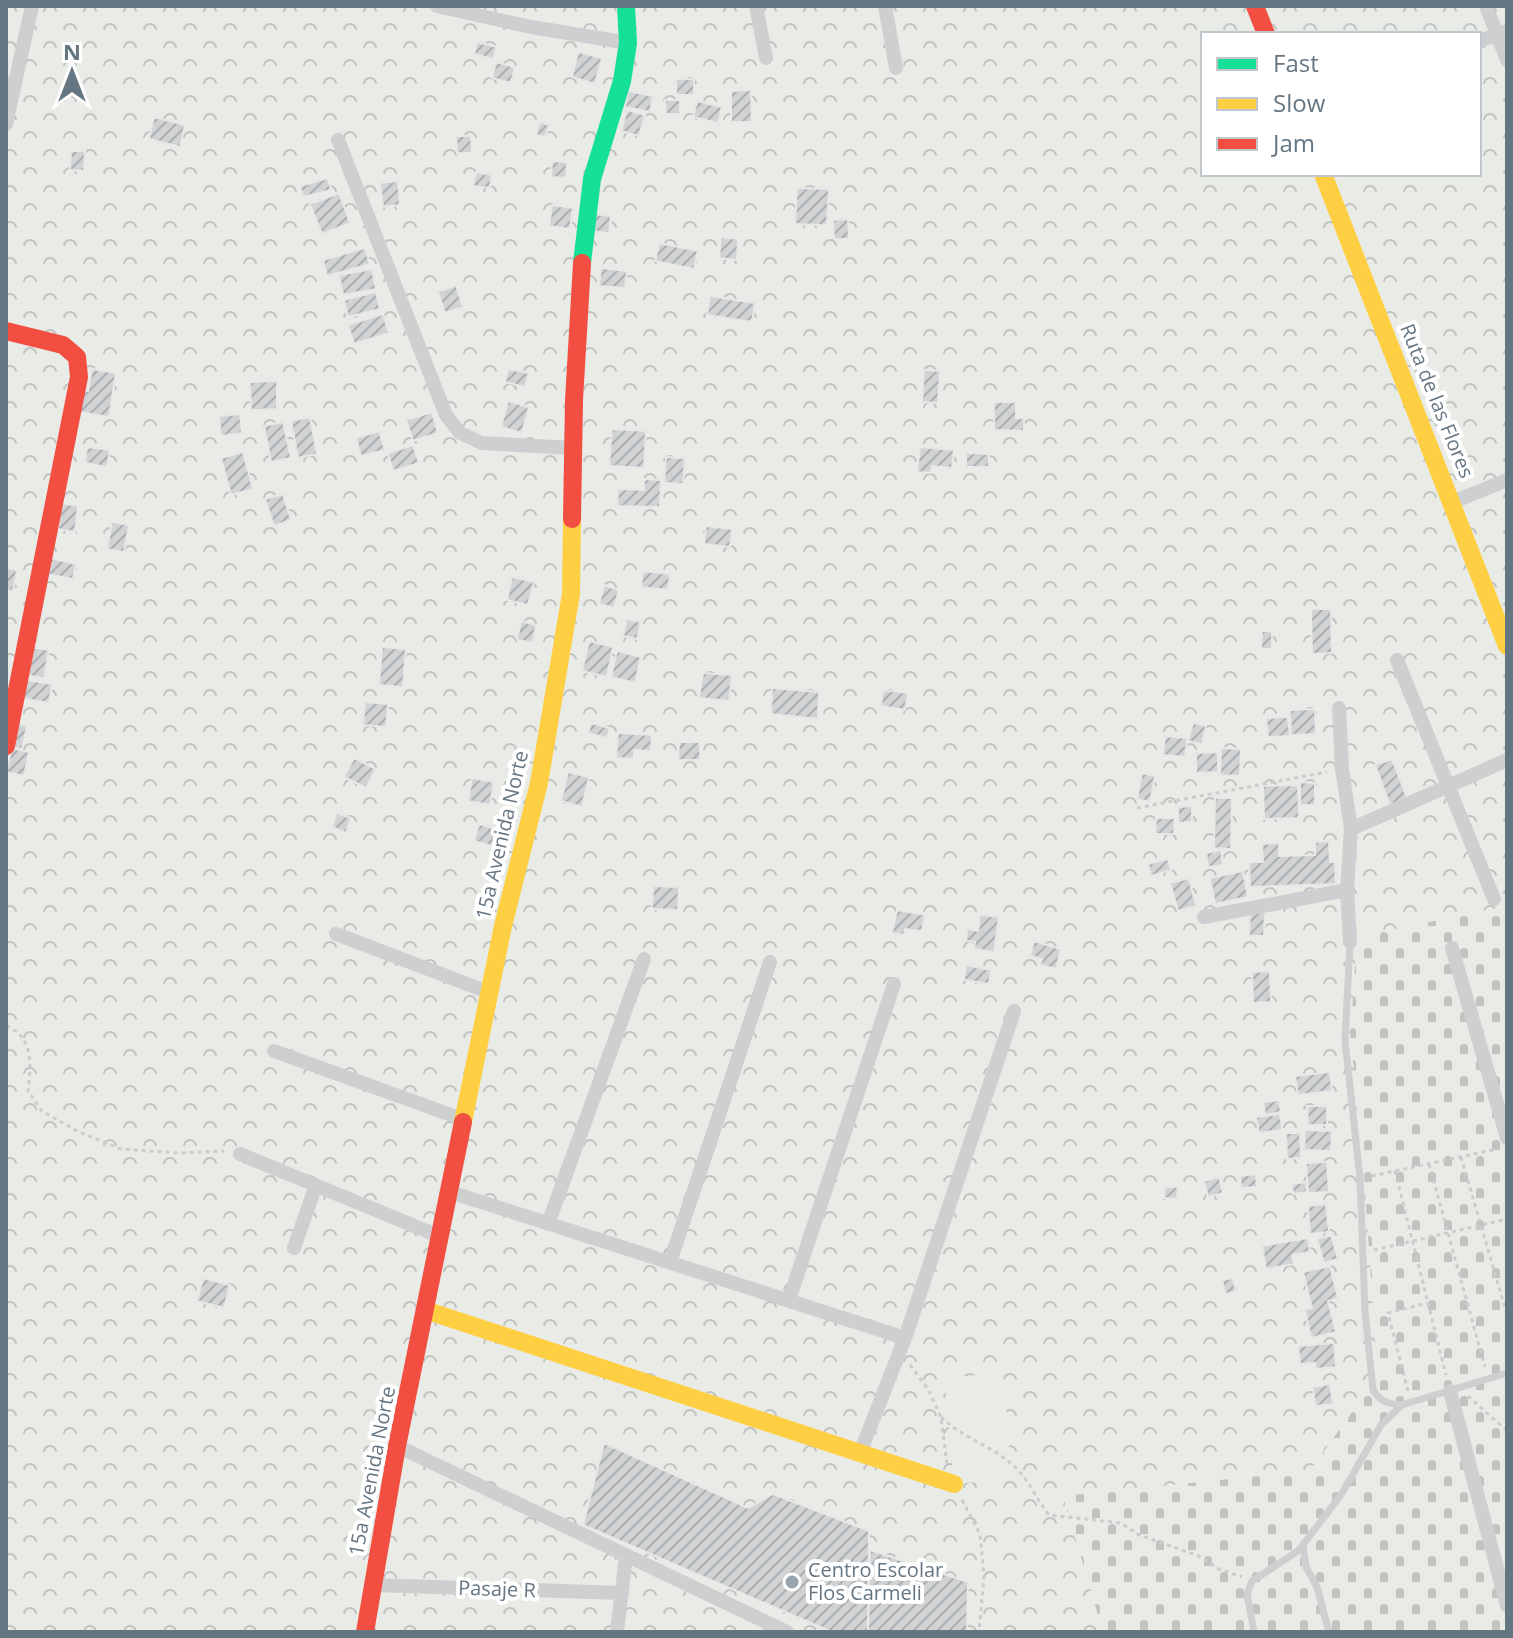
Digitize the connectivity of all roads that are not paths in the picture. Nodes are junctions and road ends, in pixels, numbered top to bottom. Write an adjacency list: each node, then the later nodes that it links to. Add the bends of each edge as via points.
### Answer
1 (32, 6): 15 (street)
2 (437, 6): 11 (street)
3 (626, 6): 11 (street, 15a Avenida Norte)
4 (756, 6): 12 (street)
5 (885, 6): 14 (street)
6 (1255, 6): 8 (street)
7 (1486, 6): 9 (street)
8 (1265, 32)
9 (1502, 32): 10 (street); 13 (street)
10 (1481, 40)
11 (628, 43): 19 (street, 15a Avenida Norte, via 592,179 583,237)
12 (766, 58)
13 (1507, 60)
14 (896, 68)
15 (6, 124)
16 (338, 140): 19 (street, via 446,415 460,433 482,443)
17 (1324, 176): 21 (street, Ruta de las Flores)
18 (6, 331): 25 (street, via 63,345 77,357 79,377)
19 (573, 448): 38 (street, 15a Avenida Norte, via 571,594 539,783)
20 (1507, 480): 21 (street)
21 (1453, 502): 22 (street, Ruta de las Flores)
22 (1507, 646)
23 (1397, 660): 27 (street)
24 (1339, 708): 28 (street)
25 (6, 746)
26 (1507, 760): 27 (street)
27 (1449, 788): 28 (street); 30 (street)
28 (1351, 829): 29 (street)
29 (1347, 890): 31 (street); 33 (street)
30 (1494, 899)
31 (1204, 917)
32 (336, 934): 38 (street)
33 (1350, 942): 55 (lane, via 1345,1041 1360,1178 1368,1364 1379,1399)
34 (1452, 948): 42 (street)
35 (644, 959): 46 (street)
36 (770, 962): 49 (street)
37 (894, 984): 50 (street)
38 (491, 993): 41 (street, 15a Avenida Norte)
39 (1014, 1011): 52 (street)
40 (274, 1051): 41 (street)
41 (465, 1120): 45 (street, 15a Avenida Norte)
42 (1507, 1138)
43 (240, 1154): 44 (street)
44 (316, 1185): 47 (street); 48 (street)
45 (450, 1192): 46 (street); 47 (street, 15a Avenida Norte)
46 (548, 1224): 49 (street)
47 (441, 1237): 51 (street, 15a Avenida Norte)
48 (294, 1248)
49 (670, 1262): 50 (street)
50 (789, 1300): 52 (street)
51 (425, 1310): 56 (street, 15a Avenida Norte); 57 (street)
52 (905, 1338): 57 (street)
53 (1507, 1373): 54 (lane)
54 (1455, 1389): 55 (lane); 63 (street)
55 (1402, 1405): 59 (lane, via 1381,1425 1341,1495)
56 (397, 1446): 60 (street); 61 (street, 15a Avenida Norte)
57 (860, 1453): 58 (street)
58 (954, 1484)
59 (1303, 1545): 67 (lane, via 1252,1581 1247,1594); 68 (lane)
60 (626, 1556): 62 (street); 66 (street)
61 (373, 1585): 62 (street, Pasaje R); 64 (street, 15a Avenida Norte)
62 (622, 1593): 65 (street)
63 (1506, 1598)
64 (365, 1632)
65 (617, 1632)
66 (787, 1632)
67 (1254, 1632)
68 (1329, 1632)

